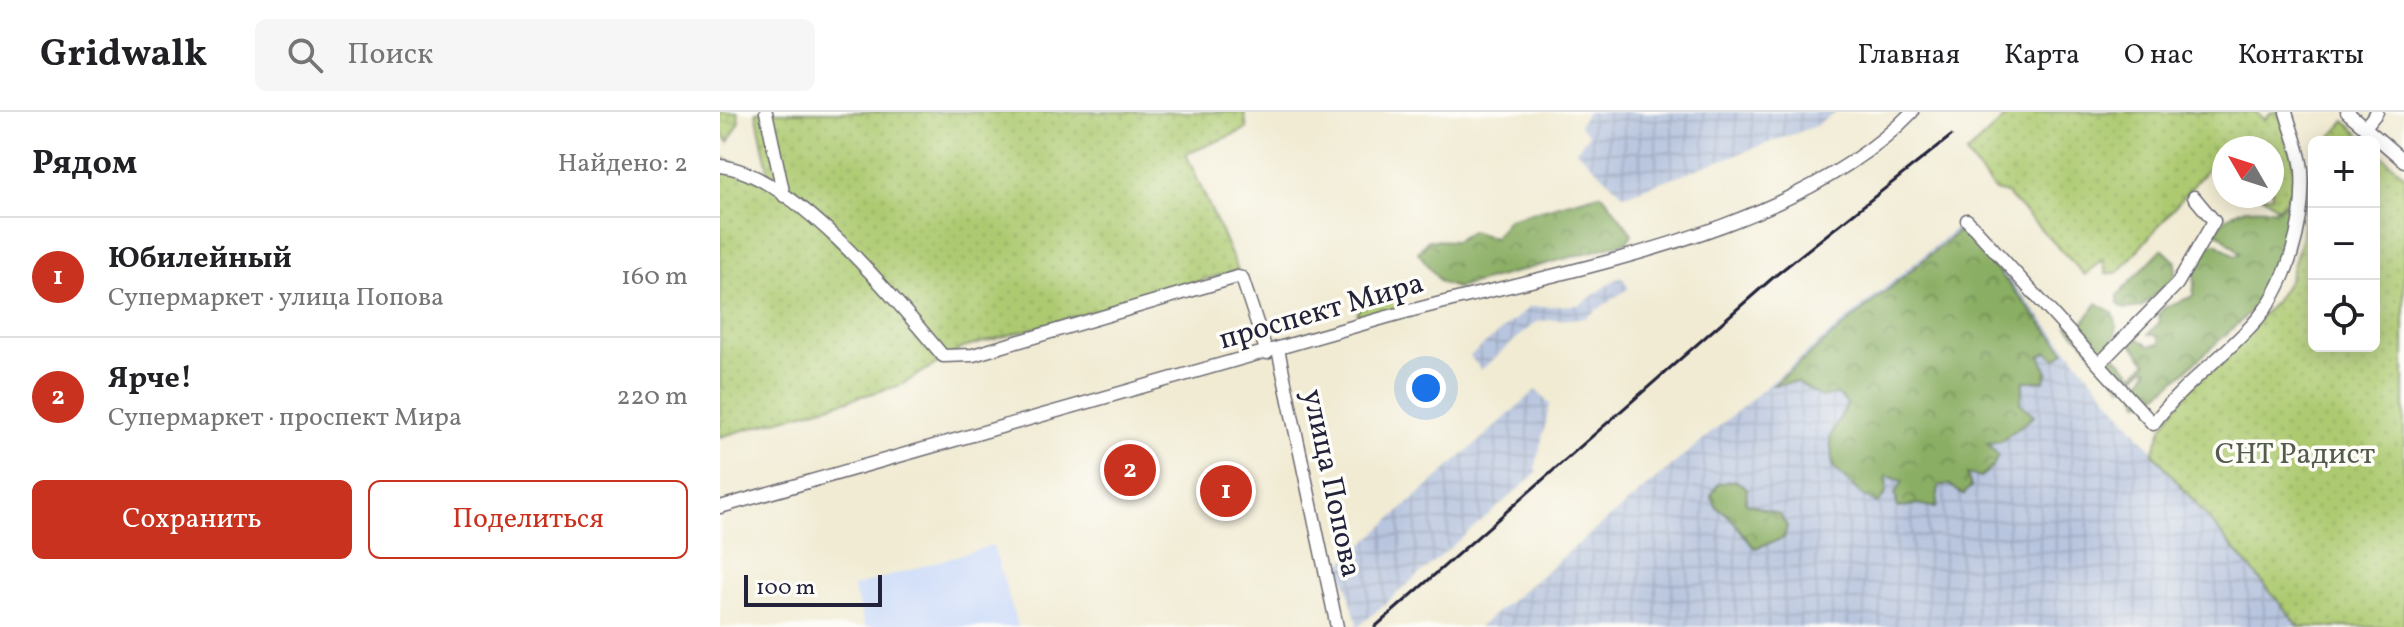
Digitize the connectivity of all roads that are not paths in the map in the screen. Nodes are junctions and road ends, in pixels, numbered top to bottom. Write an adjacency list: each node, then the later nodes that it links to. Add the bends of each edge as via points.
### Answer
1 (766, 112): 9 (street)
2 (1912, 112): 12 (street, проспект Мира, via 1871,151 1799,193 1730,223)
3 (2286, 112): 13 (street, via 2302,168 2302,191 2297,228 2272,301 2153,424)
4 (2347, 112): 6 (street)
5 (2377, 112): 6 (street)
6 (2365, 127): 7 (street)
7 (2404, 161)
8 (720, 166): 9 (street)
9 (784, 196): 12 (street, улица Попова, via 827,230 943,356 973,355 1237,277 1242,278)
10 (2194, 197): 13 (street, via 2214,221 2207,239 2177,284)
11 (1967, 220): 13 (street)
12 (1272, 351): 14 (street, проспект Мира); 15 (street, улица Попова)
13 (2099, 364)
14 (720, 507)
15 (1337, 627)

